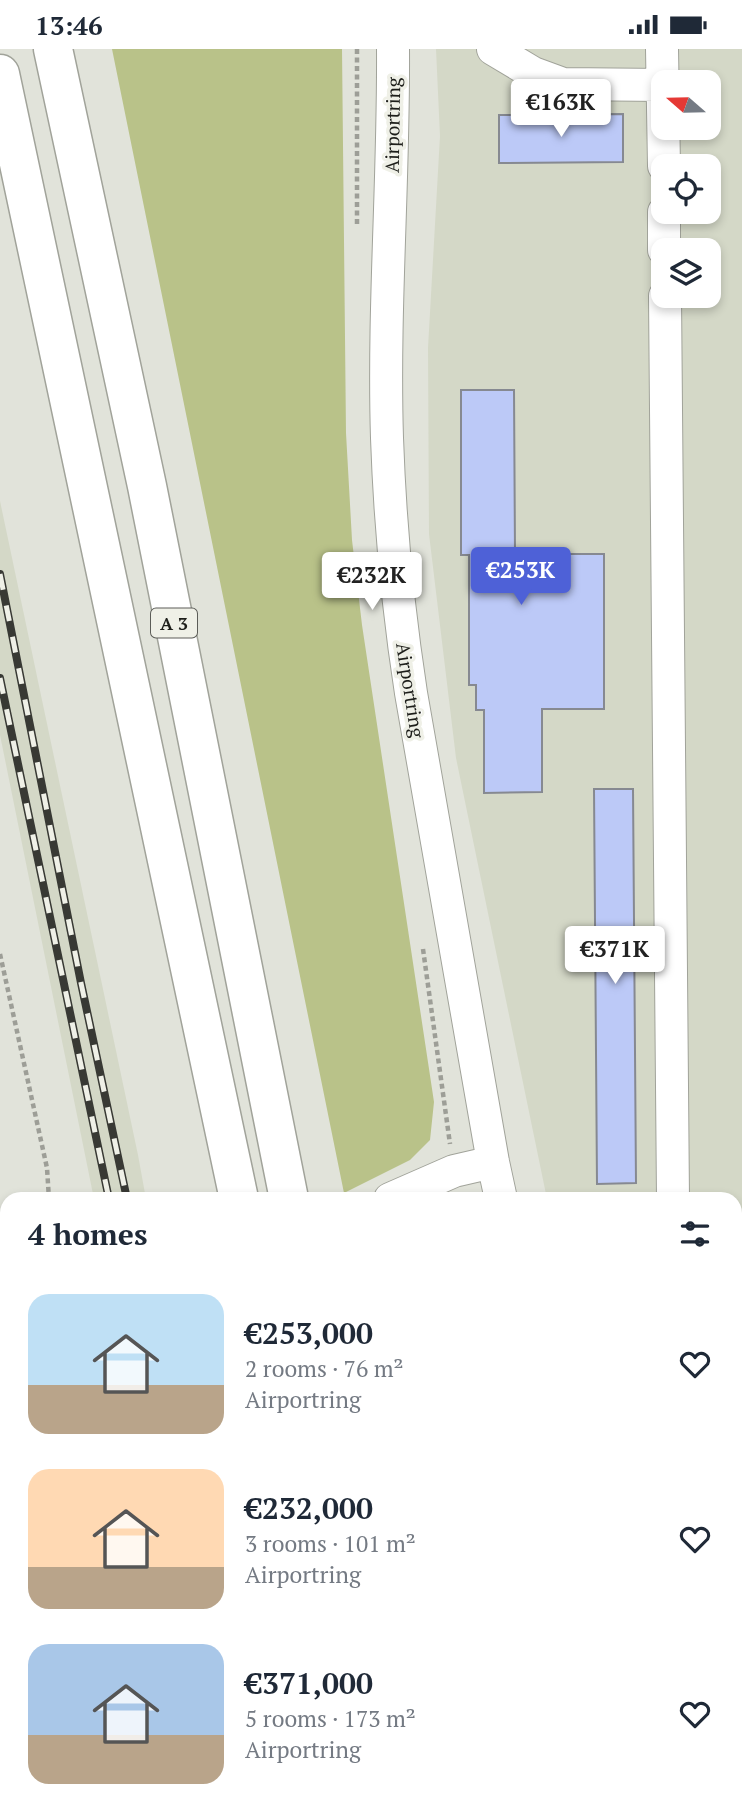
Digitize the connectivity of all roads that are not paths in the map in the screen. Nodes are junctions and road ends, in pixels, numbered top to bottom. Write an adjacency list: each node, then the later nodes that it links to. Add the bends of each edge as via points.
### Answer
1 (53, 49): 10 (highway, A 3, via 147,486)
2 (393, 49): 8 (street, Airportring, via 387,437 399,618)
3 (495, 49): 4 (street, via 567,64)
4 (663, 66): 6 (street)
5 (0, 74): 9 (highway)
6 (664, 154)
7 (665, 308): 13 (street)
8 (493, 1162): 11 (street, via 454,1171); 12 (street, Airportring)
9 (238, 1192)
10 (288, 1192)
11 (402, 1192)
12 (499, 1192)
13 (673, 1192)

